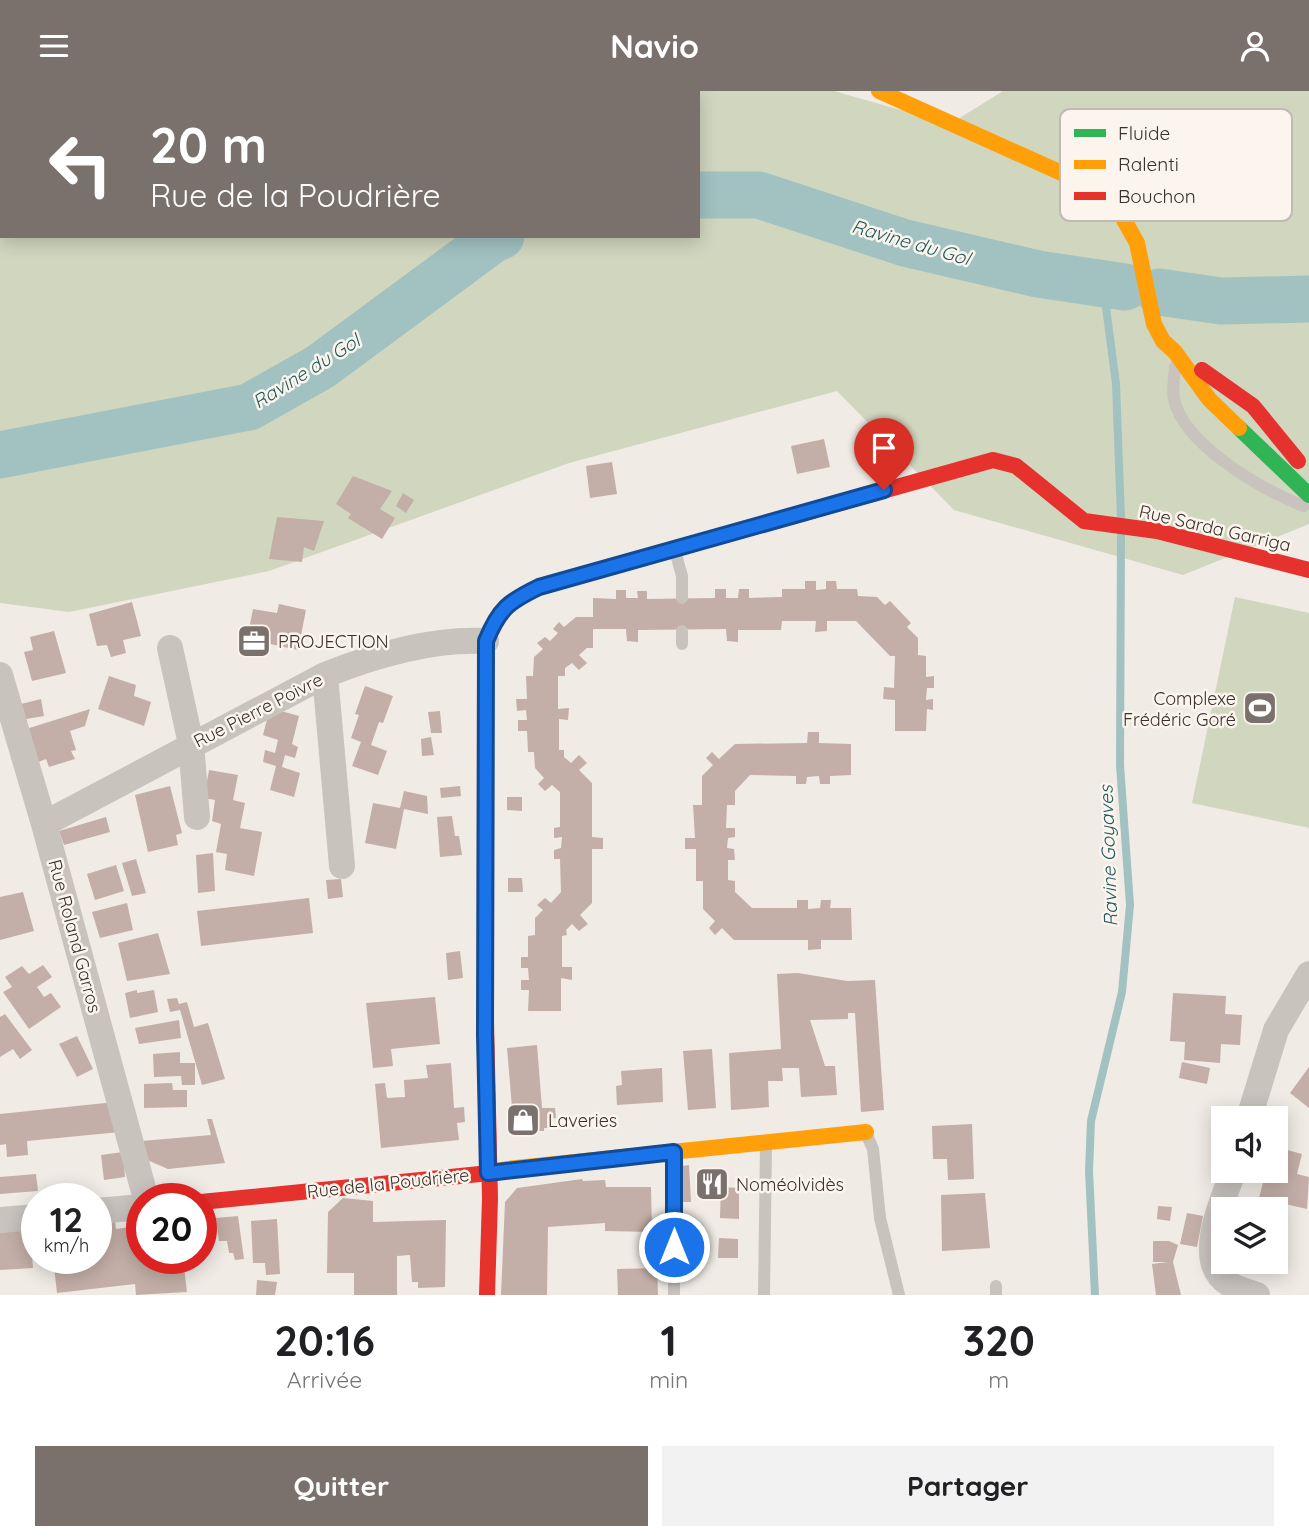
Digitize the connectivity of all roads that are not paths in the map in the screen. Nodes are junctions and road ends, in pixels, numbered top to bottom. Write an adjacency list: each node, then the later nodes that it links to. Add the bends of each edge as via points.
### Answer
1 (879, 91): 2 (street)
2 (1060, 172)
3 (1125, 221): 4 (street, via 1137,243 1153,324)
4 (1175, 352): 5 (street, via 1252,404); 6 (street, via 1209,399); 7 (lane, via 1174,400 1191,434 1219,459)
5 (1309, 472)
6 (1309, 495)
7 (1309, 508)
8 (674, 548): 9 (street, Rue Sarda Garriga, via 993,460 1016,466 1084,521 1157,531); 10 (lane); 11 (street, Rue Sarda Garriga, via 539,587 511,601 498,615)
9 (1309, 570)
10 (682, 598)
11 (486, 641): 14 (street, Rue Pierre Poivre, via 441,643 358,662); 24 (street, Rue Sarda Garriga)
12 (170, 647): 15 (street)
13 (0, 675): 17 (street, Rue Roland Garros)
14 (325, 675): 15 (street, Rue Pierre Poivre); 18 (street)
15 (191, 744): 16 (street); 17 (street, Rue Pierre Poivre)
16 (197, 817)
17 (44, 824): 25 (street, Rue Roland Garros)
18 (342, 866)
19 (1309, 974): 20 (street, via 1276,1030)
20 (1253, 1106)
21 (866, 1132): 22 (street, Rue de la Poudrière); 33 (lane)
22 (766, 1142): 23 (street, Rue de la Poudrière); 32 (lane)
23 (674, 1152): 24 (street, Rue de la Poudrière); 31 (lane)
24 (488, 1173): 27 (street, Rue de la Poudrière); 30 (street, Rue Sarda Garriga)
25 (142, 1183)
26 (1229, 1183): 34 (street, via 1210,1243 1212,1260 1229,1285)
27 (217, 1200)
28 (21, 1218): 29 (street)
29 (0, 1220)
30 (486, 1295)
31 (674, 1295)
32 (764, 1295)
33 (899, 1295)
34 (1257, 1295)

